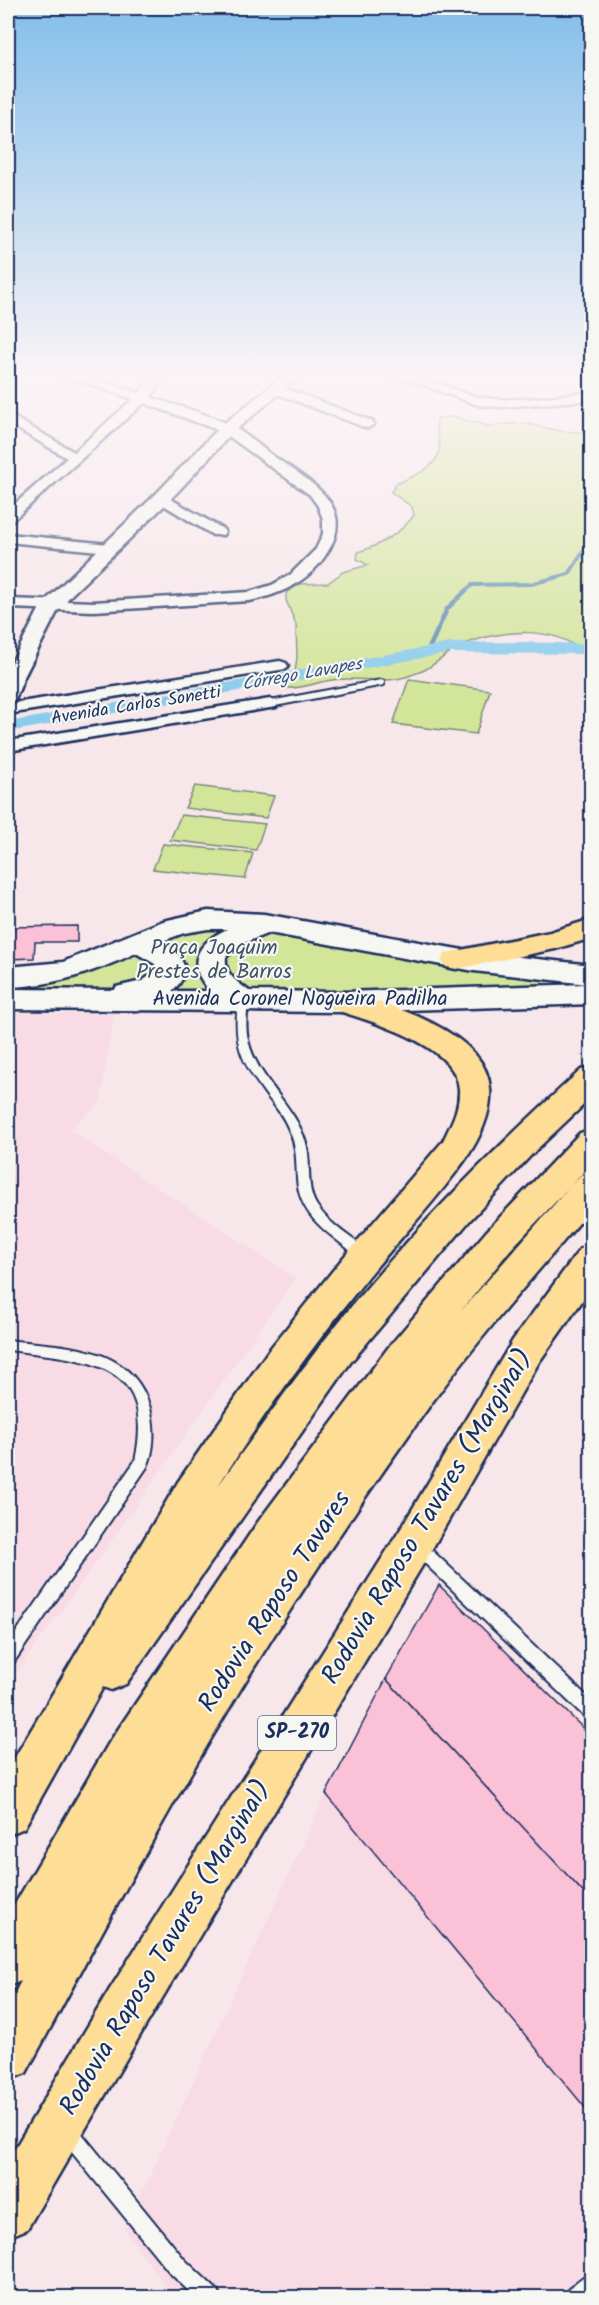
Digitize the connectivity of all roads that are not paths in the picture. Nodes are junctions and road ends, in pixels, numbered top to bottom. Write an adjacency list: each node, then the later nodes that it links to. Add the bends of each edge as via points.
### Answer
1 (48, 481): 5 (street)
2 (178, 481): 4 (street)
3 (301, 481): 11 (street, via 324,502 331,520 331,538 298,577 259,595)
4 (162, 498): 6 (street); 8 (street)
5 (8, 517)
6 (218, 532)
7 (8, 538): 8 (street)
8 (109, 548): 9 (street)
9 (65, 590): 11 (street); 12 (street)
10 (8, 604): 12 (street)
11 (89, 608): 12 (street)
12 (49, 609): 15 (street)
13 (280, 666): 16 (street, Avenida Carlos Sonetti)
14 (381, 683): 17 (lane)
15 (10, 685): 16 (street, Avenida Carlos Sonetti, via 16,698 25,700)
16 (99, 696): 18 (street, Avenida Carlos Sonetti)
17 (270, 704): 19 (street, Avenida Carlos Sonetti)
18 (8, 709)
19 (8, 746)
20 (265, 924): 22 (main road, Avenida Coronel Nogueira Padilha, via 207,920 172,928); 23 (main road, Avenida Coronel Nogueira Padilha); 29 (main road, via 225,941 211,958 210,968 215,977)
21 (591, 928): 23 (highway, via 555,940)
22 (138, 942): 25 (main road, Avenida Coronel Nogueira Padilha, via 53,974); 28 (main road, via 167,959 170,977 149,989)
23 (456, 960): 24 (main road, Avenida Coronel Nogueira Padilha)
24 (591, 975)
25 (8, 977)
26 (591, 994): 30 (main road, Avenida Coronel Nogueira Padilha)
27 (8, 999): 28 (main road, Avenida Coronel Nogueira Padilha)
28 (101, 999): 29 (main road, Avenida Coronel Nogueira Padilha)
29 (243, 1002): 30 (main road, Avenida Coronel Nogueira Padilha); 34 (lane, via 241,1037 252,1067 292,1123 300,1143 303,1185 310,1205 321,1220)
30 (343, 1002): 34 (highway, via 414,1025 448,1045 468,1070 475,1101 473,1117 456,1148)
31 (591, 1078): 43 (highway, via 494,1171 417,1255 337,1352 178,1572)
32 (591, 1141): 44 (highway, Rodovia Raposo Tavares, via 498,1241 401,1359 272,1535 125,1759)
33 (591, 1184): 45 (highway, Rodovia Raposo Tavares, via 460,1337 338,1503 206,1706)
34 (366, 1256): 42 (highway, via 302,1334 218,1453 138,1582)
35 (591, 1259): 38 (highway, Rodovia Raposo Tavares (Marginal) / SP-270)
36 (591, 1285): 38 (highway)
37 (8, 1345): 40 (lane, via 96,1358 118,1369 143,1402 148,1419 148,1444 142,1463)
38 (526, 1351): 39 (highway, Rodovia Raposo Tavares (Marginal) / SP-270)
39 (414, 1543): 41 (lane); 46 (highway, Rodovia Raposo Tavares (Marginal) / SP-270)
40 (8, 1657)
41 (591, 1712)
42 (8, 1812)
43 (8, 1818)
44 (8, 1962)
45 (8, 2055)
46 (60, 2121): 47 (highway, Rodovia Raposo Tavares (Marginal) / SP-270); 49 (lane, via 178,2267)
47 (8, 2210)
48 (591, 2282): 50 (lane)
49 (211, 2298)
50 (574, 2298)

